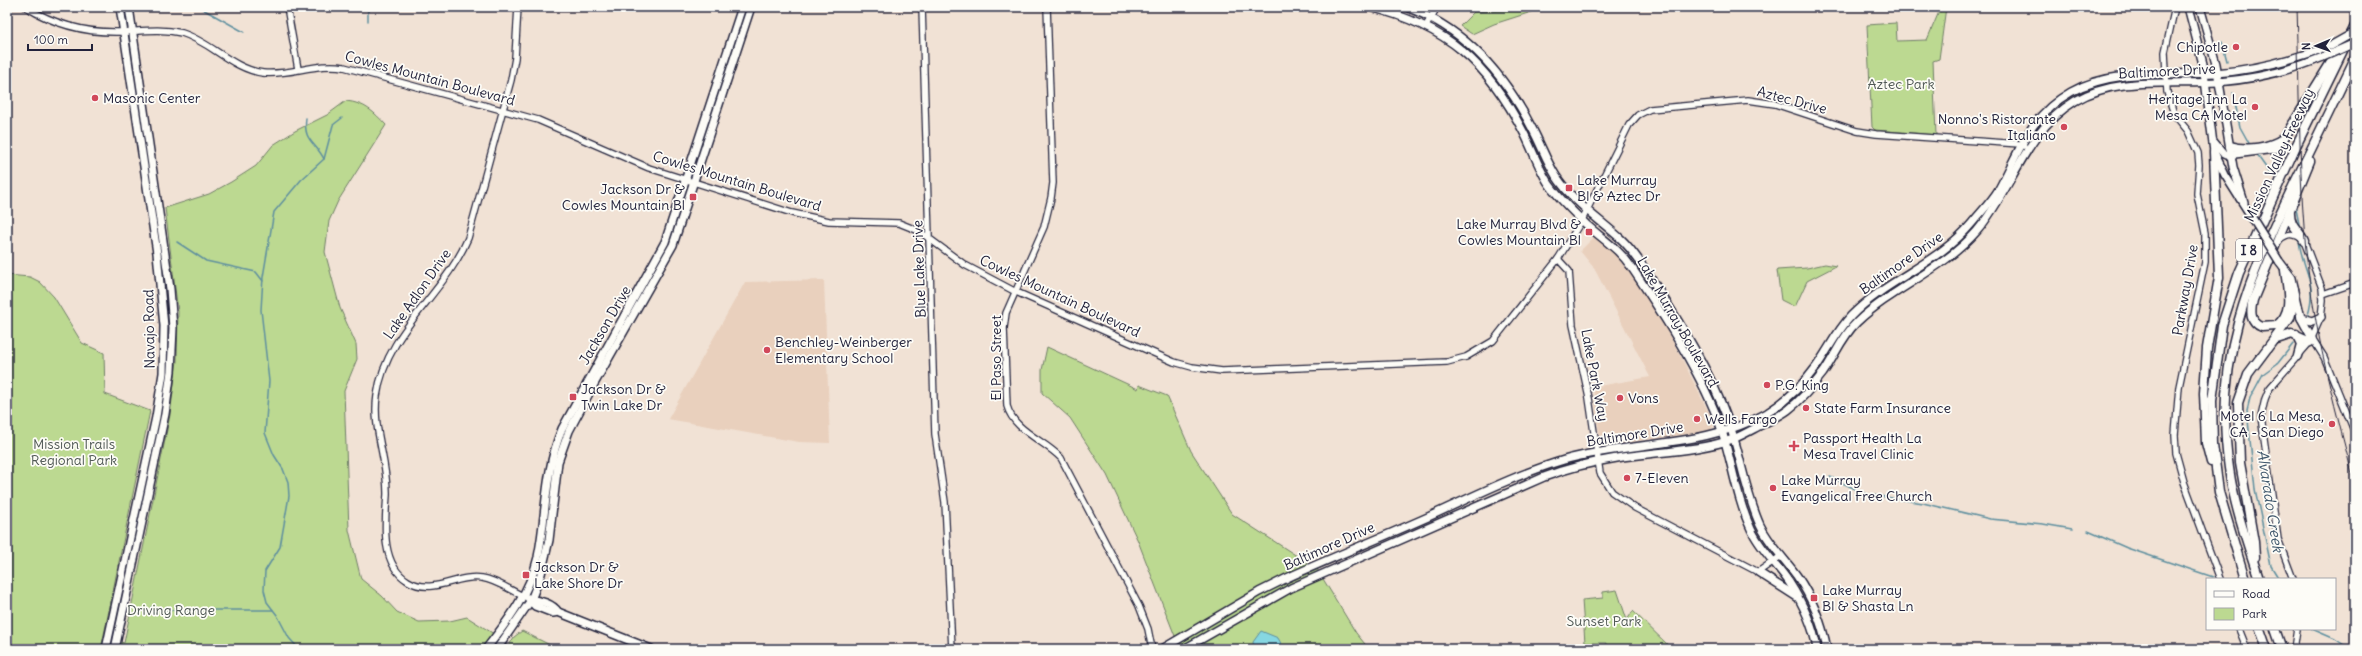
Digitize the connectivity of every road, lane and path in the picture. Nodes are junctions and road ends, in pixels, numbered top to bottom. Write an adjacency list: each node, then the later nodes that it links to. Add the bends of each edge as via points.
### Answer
1 (26, 7): 20 (street, Cowles Mountain Boulevard, via 77,29)
2 (120, 7): 20 (main road, Navajo Road)
3 (129, 7): 19 (main road, Navajo Road)
4 (287, 7): 28 (street)
5 (518, 7): 36 (street, Lake Adlon Drive, via 514,67)
6 (742, 7): 46 (main road, Jackson Drive)
7 (751, 7): 47 (main road, Jackson Drive)
8 (922, 7): 53 (street, Blue Lake Drive)
9 (1047, 7): 63 (street, El Paso Street, via 1052,190 1044,227)
10 (1370, 7): 17 (main road, Lake Murray Boulevard, via 1395,13)
11 (1406, 7): 16 (main road, Lake Murray Boulevard)
12 (1437, 7): 16 (street)
13 (2175, 7): 32 (street, Parkway Drive, via 2166,39)
14 (2188, 7): 30 (main road)
15 (2200, 7): 31 (main road)
16 (1431, 18): 17 (street); 23 (main road, Lake Murray Boulevard)
17 (1426, 26): 24 (main road, Lake Murray Boulevard)
18 (2355, 26): 40 (highway, via 2289,132); 80 (highway, Mission Valley Freeway / I 8, via 2296,146 2239,273 2230,299 2217,352 2212,401)
19 (132, 31): 20 (street, Cowles Mountain Boulevard); 28 (street, Cowles Mountain Boulevard, via 158,28 189,36 239,66 257,72 276,73); 61 (main road, Navajo Road)
20 (123, 32): 51 (main road, Navajo Road)
21 (2355, 32): 25 (main road, Baltimore Drive, bridge)
22 (2355, 43): 27 (main road, Baltimore Drive, bridge)
23 (1473, 47): 24 (main road); 52 (main road, Lake Murray Boulevard, via 1501,78 1522,110 1555,175)
24 (1467, 54): 52 (main road, Lake Murray Boulevard, via 1487,76 1514,114 1547,180)
25 (2302, 57): 27 (main road); 31 (main road, Baltimore Drive, via 2258,68)
26 (2355, 58): 37 (highway, Mission Valley Freeway / I 8)
27 (2305, 65): 34 (main road, Baltimore Drive)
28 (298, 69): 36 (street, Cowles Mountain Boulevard, via 314,66 344,67)
29 (2355, 70): 37 (highway)
30 (2205, 73): 31 (main road, Baltimore Drive); 32 (main road, Baltimore Drive); 33 (main road)
31 (2218, 73): 34 (main road)
32 (2166, 74): 35 (street, Parkway Drive); 41 (main road, Baltimore Drive, via 2116,78 2089,84 2070,92 2036,121)
33 (2206, 82): 34 (main road, Baltimore Drive); 35 (main road, Baltimore Drive); 39 (main road)
34 (2219, 82): 42 (main road)
35 (2166, 84): 43 (main road, Baltimore Drive, via 2118,86 2087,96 2059,112 2044,125); 85 (street, Parkway Drive, via 2174,114 2188,131 2198,153 2197,194 2206,242 2205,262 2179,387 2176,453 2184,482)
36 (504, 109): 46 (street, Cowles Mountain Boulevard, via 538,120 650,168); 89 (street, Lake Adlon Drive, via 464,249 400,335 380,382 376,409 388,479 385,527 392,562 397,571 418,585 433,586 482,578)
37 (2330, 110): 38 (highway, Mission Valley Freeway / I 8)
38 (2323, 125): 50 (highway); 83 (highway, Mission Valley Freeway / I 8, via 2249,282 2230,361 2226,404 2228,467)
39 (2213, 141): 44 (main road); 45 (main road, via 2222,153)
40 (2280, 141): 42 (highway, via 2249,149); 45 (main road, via 2276,149)
41 (2020, 144): 43 (street); 48 (main road, Baltimore Drive); 52 (street, Aztec Drive, via 1856,131 1775,104 1748,100 1658,107 1642,112 1629,125)
42 (2230, 146): 45 (main road)
43 (2027, 149): 48 (main road, Baltimore Drive)
44 (2214, 152): 49 (main road); 80 (highway, via 2219,273 2207,348 2205,427 2206,443)
45 (2231, 156): 49 (main road)
46 (686, 180): 47 (street, Cowles Mountain Boulevard); 89 (main road, Jackson Drive, via 665,242 655,263 569,413 556,442 547,477 538,558)
47 (694, 182): 53 (street, Cowles Mountain Boulevard, via 811,218 899,223); 91 (main road, Jackson Drive, via 673,245 663,265 569,431 557,468 545,558)
48 (2000, 193): 71 (main road, Baltimore Drive, via 1955,242 1886,287 1853,314 1838,331 1816,368 1800,386 1766,413); 74 (main road, Baltimore Drive, via 1977,231 1957,252 1896,292 1856,323 1823,372 1787,411)
49 (2244, 204): 59 (main road, bridge)
50 (2290, 211): 54 (highway, via 2292,225); 55 (highway)
51 (151, 212): 61 (main road, via 155,216); 96 (main road, Navajo Road, via 162,291 163,373)
52 (1584, 215): 56 (street, Cowles Mountain Boulevard); 57 (main road, Lake Murray Boulevard, via 1621,239); 58 (main road, Lake Murray Boulevard)
53 (929, 237): 63 (street, Cowles Mountain Boulevard, via 965,265); 101 (street, Blue Lake Drive, via 936,445 944,502)
54 (2304, 241): 55 (street, via 2299,236 2288,234); 64 (street)
55 (2276, 243): 59 (highway, via 2251,309 2254,321 2262,327 2276,326 2286,312 2289,291)
56 (1558, 259): 63 (street, Cowles Mountain Boulevard, via 1503,329 1484,348 1466,357 1447,362 1408,365 1222,371 1192,367 1174,362); 76 (street, Lake Park Way, via 1569,271 1573,325 1589,398)
57 (1638, 259): 58 (main road); 71 (main road, Lake Murray Boulevard, via 1711,382)
58 (1631, 265): 72 (main road, Lake Murray Boulevard, via 1704,388)
59 (2285, 270): 62 (main road, via 2290,273)
60 (2355, 282): 64 (street)
61 (170, 289): 97 (main road, Navajo Road, via 173,328 165,414)
62 (2294, 289): 66 (main road); 68 (highway, via 2290,318)
63 (1014, 291): 102 (street, El Paso Street, via 1004,328 1008,410 1019,425 1061,458 1139,606)
64 (2324, 294): 65 (street)
65 (2321, 317): 66 (main road, via 2314,320); 69 (street)
66 (2301, 318): 69 (main road)
67 (2295, 334): 68 (highway); 69 (highway); 70 (highway, via 2301,345)
68 (2274, 341): 83 (highway, via 2248,374 2240,391 2237,410 2240,471 2254,542)
69 (2312, 341): 70 (street); 73 (street, via 2324,357)
70 (2298, 356): 88 (street, via 2269,389 2261,417 2278,539)
71 (1731, 430): 72 (main road, Baltimore Drive); 74 (main road, Lake Murray Boulevard)
72 (1722, 432): 75 (main road, Lake Murray Boulevard); 76 (main road, Baltimore Drive)
73 (2355, 433)
74 (1734, 438): 75 (main road, Baltimore Drive); 81 (main road, Lake Murray Boulevard, via 1755,513 1761,527)
75 (1724, 441): 77 (main road, Baltimore Drive); 82 (main road, Lake Murray Boulevard, via 1746,518 1752,532)
76 (1596, 453): 77 (street, Lake Park Way); 78 (main road, Baltimore Drive)
77 (1598, 462): 79 (main road, Baltimore Drive); 84 (street, Lake Park Way, via 1605,483 1620,500)
78 (1541, 468): 79 (street); 103 (main road, Baltimore Drive, via 1287,578)
79 (1546, 476): 104 (main road, Baltimore Drive, via 1291,588)
80 (2218, 492): 86 (highway, Mission Valley Freeway / I 8)
81 (1781, 556): 82 (street); 106 (main road, Lake Murray Boulevard, via 1797,576 1812,602)
82 (1773, 562): 84 (street); 90 (main road, Lake Murray Boulevard)
83 (2255, 568): 87 (highway, Mission Valley Freeway / I 8)
84 (1758, 572): 90 (main road)
85 (2220, 578)
86 (2245, 578)
87 (2259, 578)
88 (2293, 578)
89 (523, 596): 91 (main road); 98 (main road, Jackson Drive, via 507,623)
90 (1798, 597): 105 (main road, Lake Murray Boulevard, via 1810,624)
91 (531, 600): 99 (main road, Jackson Drive); 100 (main road, via 537,600 558,612)
92 (2239, 630): 107 (street)
93 (2260, 630): 108 (highway)
94 (2275, 630): 109 (highway)
95 (2297, 630): 110 (street)
96 (108, 647)
97 (115, 649)
98 (486, 649)
99 (497, 649)
100 (651, 649)
101 (952, 649)
102 (1152, 649)
103 (1162, 649)
104 (1184, 649)
105 (1817, 649)
106 (1827, 649)
107 (2246, 649)
108 (2267, 649)
109 (2282, 649)
110 (2294, 649)

